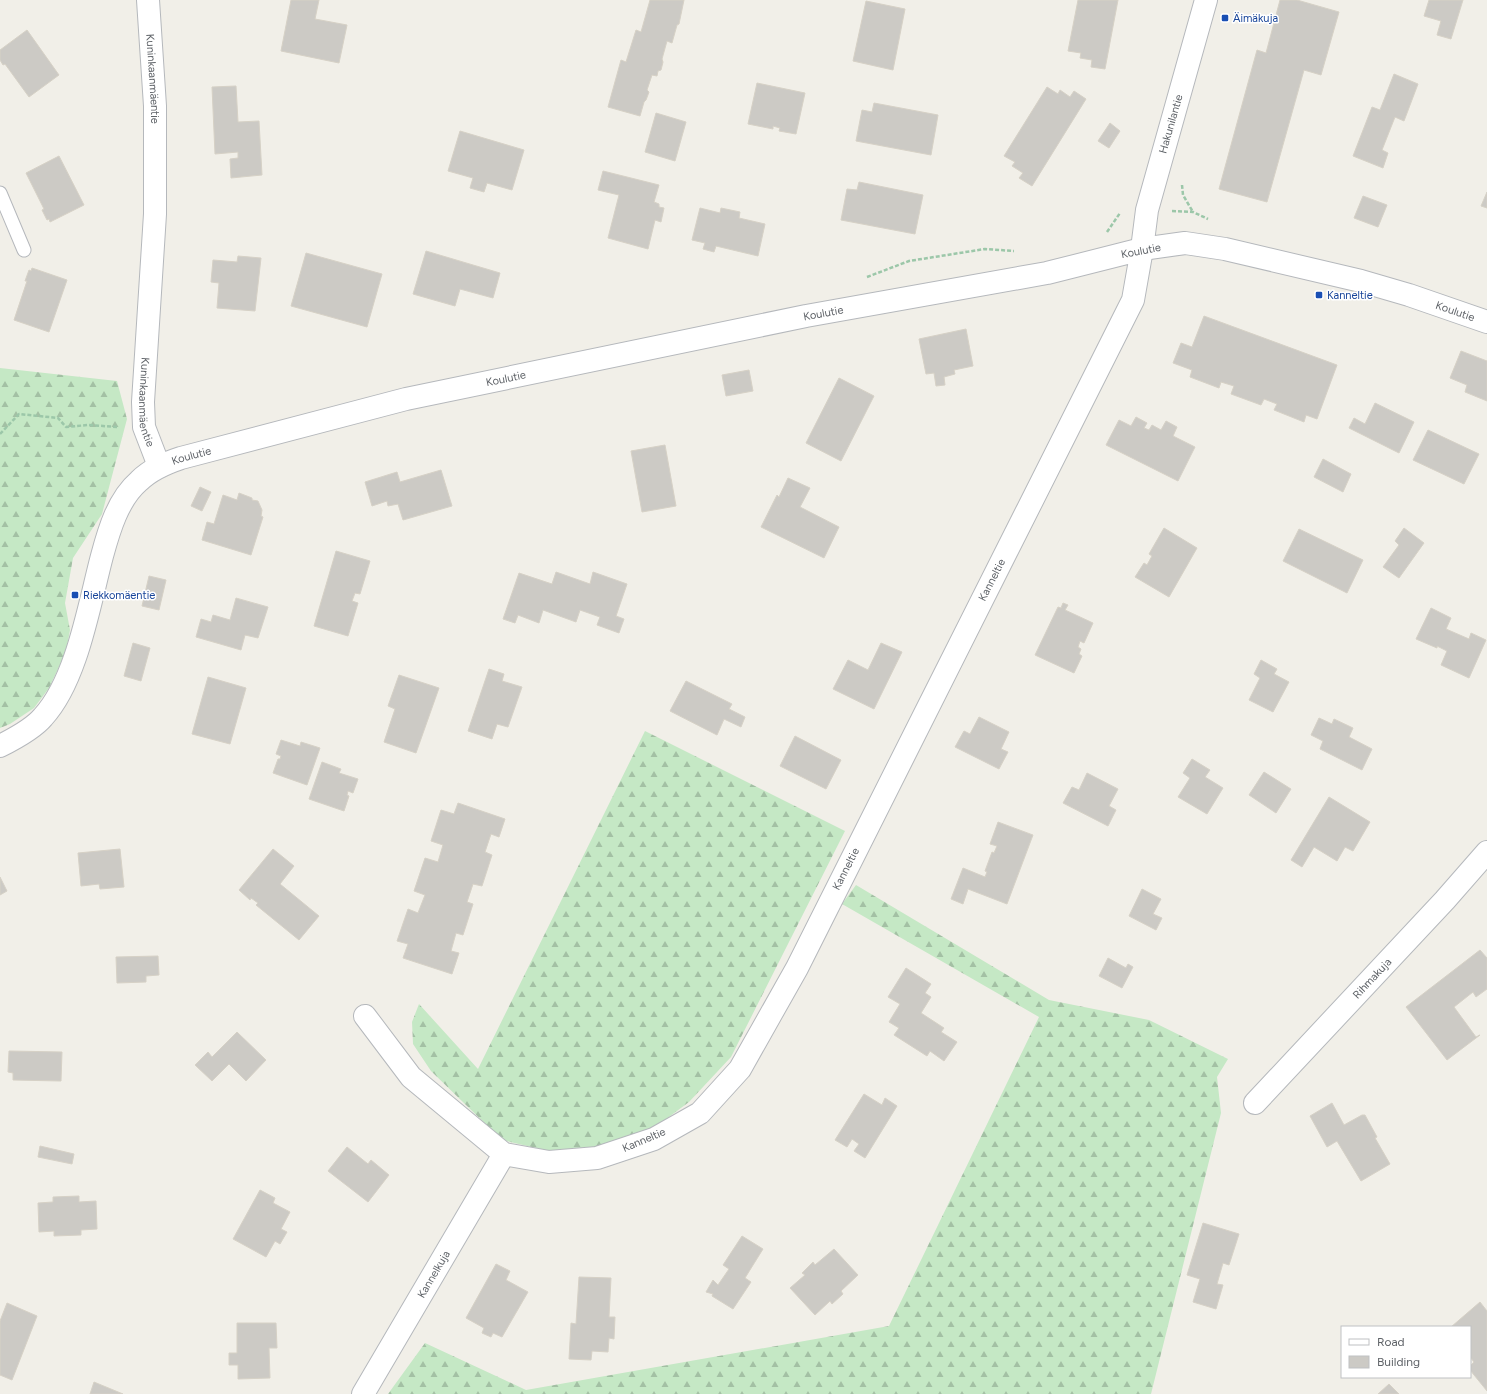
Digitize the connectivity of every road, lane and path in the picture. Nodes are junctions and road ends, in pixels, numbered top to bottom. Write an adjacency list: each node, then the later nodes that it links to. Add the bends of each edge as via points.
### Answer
1 (148, 0): 7 (street, Kuninkaanmäentie, via 155,106 155,214 142,402)
2 (1206, 0): 4 (street, Hakunilantie, via 1146,210)
3 (0, 192): 5 (lane)
4 (1142, 249): 6 (street, Koulutie, via 1185,243 1225,249 1388,289); 9 (street, Koulutie, via 1047,273 806,316 406,399 189,456); 14 (street, Kanneltie, via 1134,300 797,968 740,1069 700,1113 654,1139 597,1158 549,1162)
5 (24, 250)
6 (1487, 322)
7 (144, 426): 8 (path, via 66,427 58,418 19,414); 9 (street, Kuninkaanmäentie)
8 (0, 434)
9 (160, 466): 10 (street, via 138,481 122,500 107,537 75,661 58,697 43,718)
10 (0, 746)
11 (1487, 852): 13 (street, Rihmakuja)
12 (365, 1016): 14 (street, Kanneltie, via 411,1077)
13 (1255, 1103)
14 (504, 1154): 15 (street, Kannelkuja)
15 (363, 1394)

